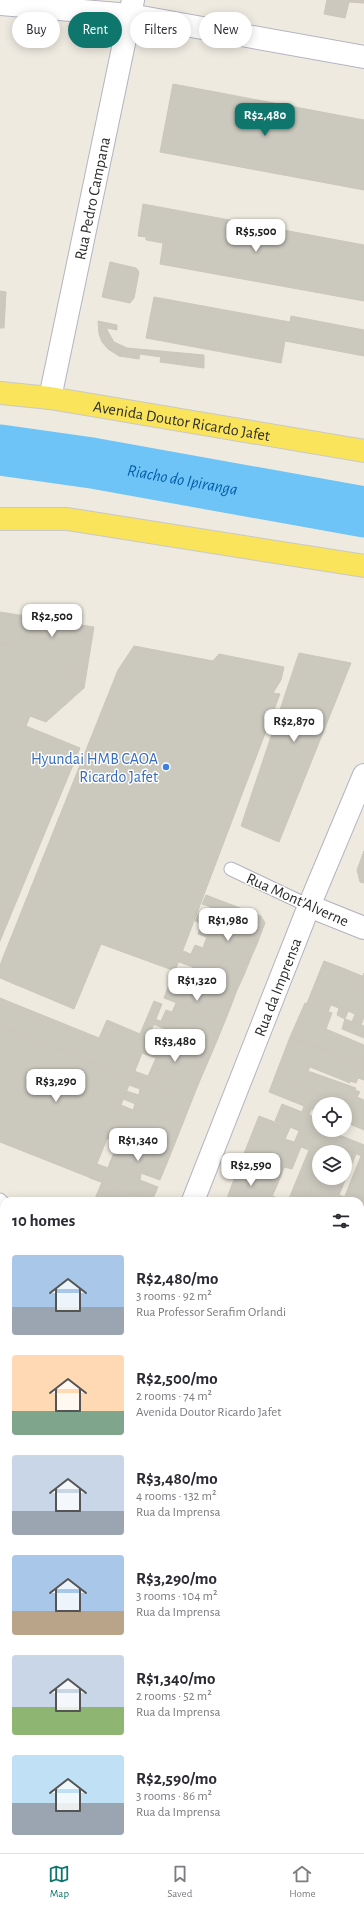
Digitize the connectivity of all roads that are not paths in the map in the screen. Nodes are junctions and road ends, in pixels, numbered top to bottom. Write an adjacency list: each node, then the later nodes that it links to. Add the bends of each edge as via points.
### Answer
1 (0, 4): 2 (street)
2 (132, 7): 3 (street); 5 (street, Rua Pedro Campana)
3 (364, 57)
4 (0, 393): 5 (main road, Avenida Doutor Ricardo Jafet)
5 (50, 398): 6 (main road, Avenida Doutor Ricardo Jafet)
6 (364, 451)
7 (0, 519): 8 (main road, via 67,519)
8 (364, 566)
9 (364, 774): 11 (street, Rua da Imprensa)
10 (231, 869): 11 (lane, Rua Mont'Alverne)
11 (309, 906): 12 (street, Rua Mont'Alverne); 13 (street, Rua da Imprensa)
12 (364, 928)
13 (195, 1197)

